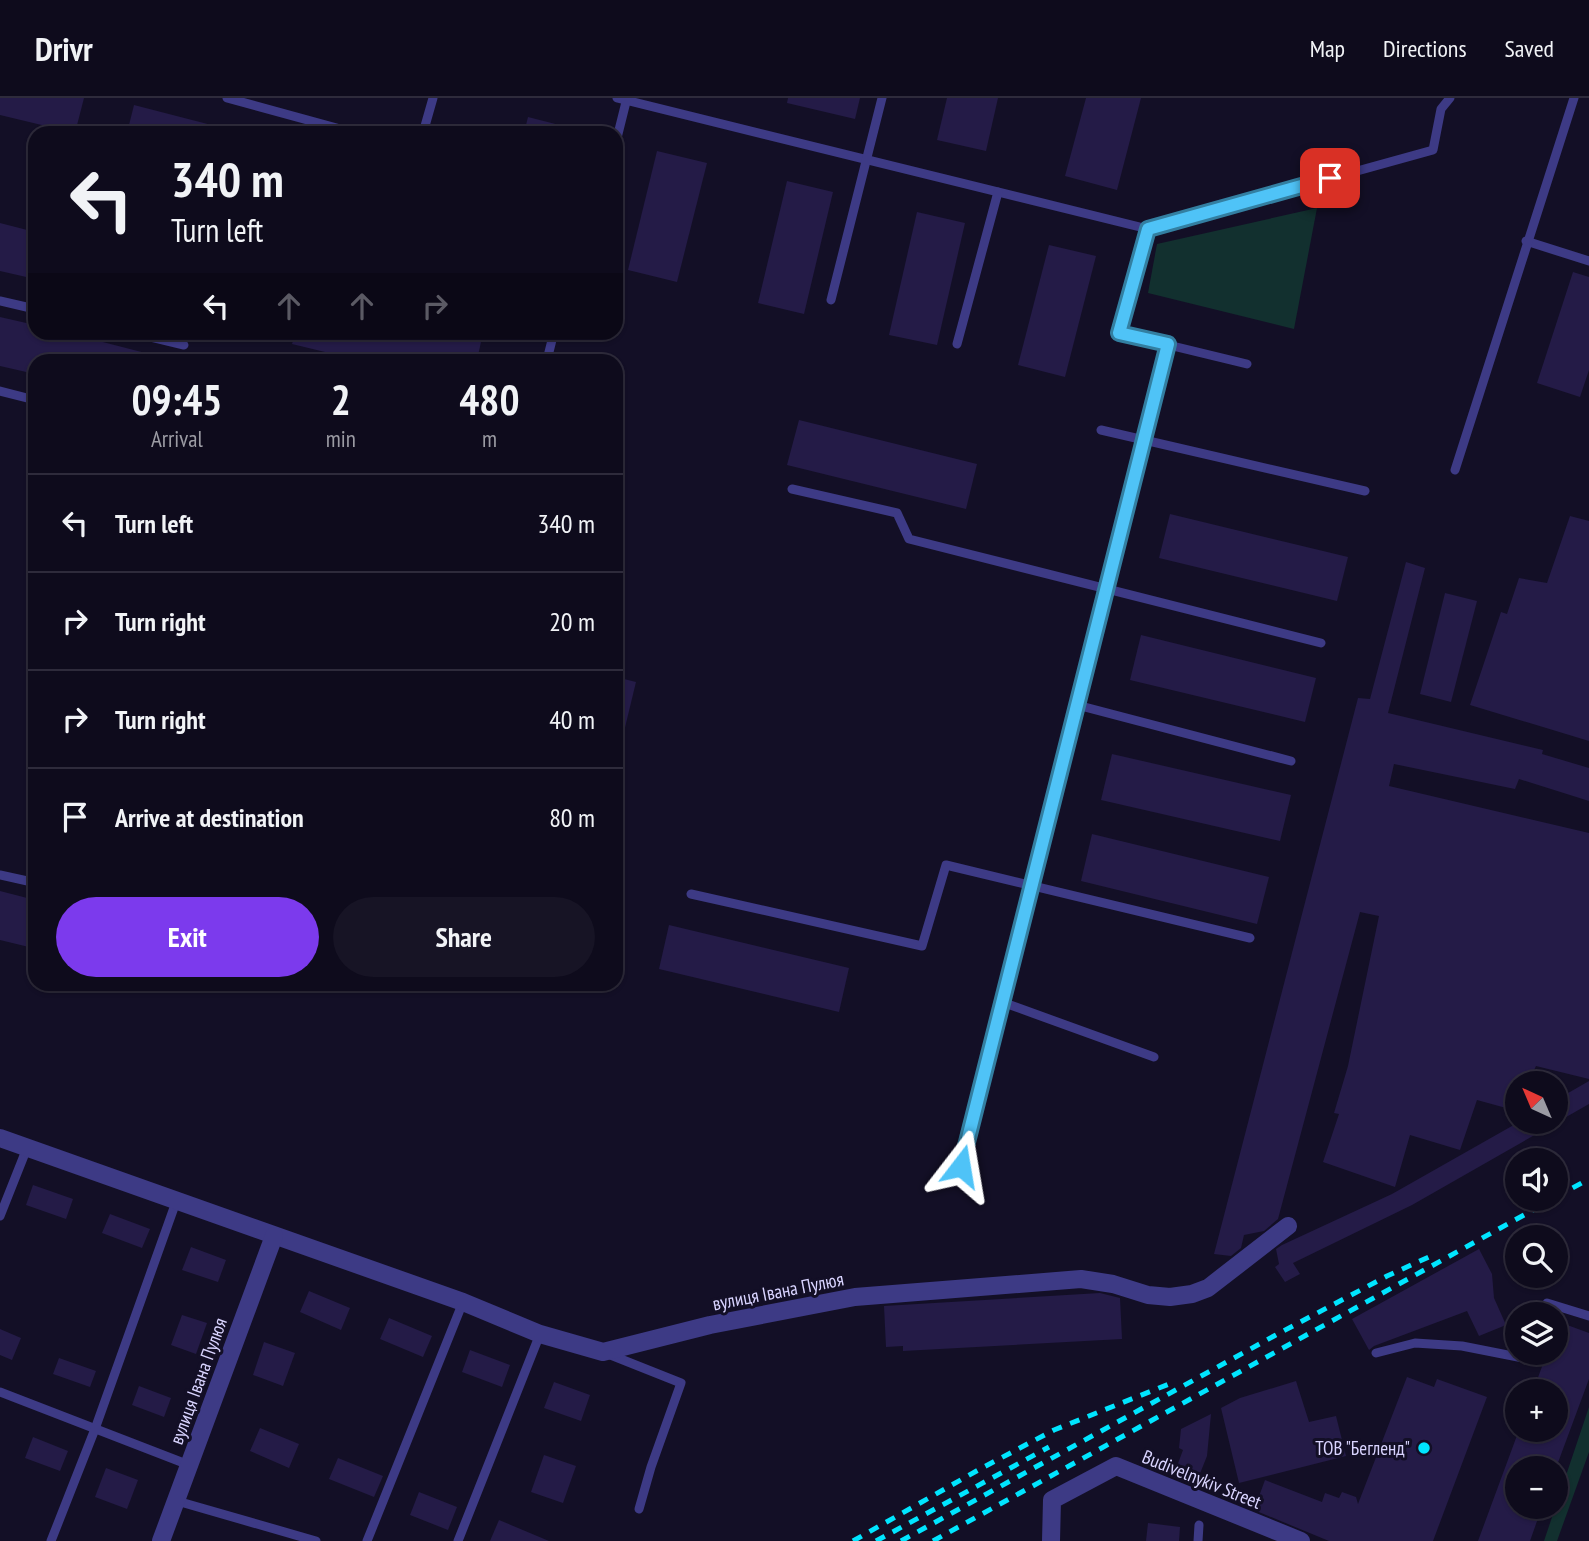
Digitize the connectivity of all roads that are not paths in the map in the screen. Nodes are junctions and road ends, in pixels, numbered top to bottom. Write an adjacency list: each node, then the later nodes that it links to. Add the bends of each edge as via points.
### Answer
1 (227, 98): 7 (lane)
2 (433, 98): 9 (lane)
3 (882, 98): 11 (lane)
4 (1450, 98): 13 (lane, via 1441,109 1433,150)
5 (1574, 98): 14 (lane)
6 (623, 99): 10 (lane); 11 (lane)
7 (259, 102): 8 (lane)
8 (333, 126)
9 (425, 126)
10 (619, 126)
11 (866, 159): 12 (lane); 16 (lane)
12 (998, 192): 13 (lane); 20 (lane)
13 (1148, 229): 21 (lane, via 1119,333)
14 (1526, 241): 15 (lane); 28 (lane)
15 (1589, 261)
16 (831, 300)
17 (0, 301): 18 (lane)
18 (28, 307)
19 (163, 340): 22 (lane)
20 (957, 344)
21 (1168, 344): 23 (lane); 27 (lane)
22 (184, 345)
23 (1247, 364)
24 (0, 391): 25 (lane)
25 (28, 398)
26 (1101, 430): 27 (lane)
27 (1144, 440): 30 (lane); 31 (lane)
28 (1455, 470)
29 (792, 489): 31 (lane, via 897,513 909,539)
30 (1365, 491)
31 (1108, 588): 32 (lane); 33 (lane)
32 (1321, 643)
33 (1077, 705): 34 (lane); 37 (lane)
34 (1291, 761)
35 (0, 875): 36 (lane)
36 (28, 881)
37 (1032, 884): 38 (lane, via 946,864 922,946); 39 (lane); 40 (lane)
38 (691, 894)
39 (1250, 939)
40 (1002, 1002): 41 (lane); 44 (lane)
41 (1154, 1057)
42 (0, 1139): 43 (street)
43 (27, 1148): 45 (street); 46 (lane)
44 (961, 1166)
45 (176, 1202): 48 (street); 57 (lane)
46 (0, 1216)
47 (1288, 1226): 53 (street, вулиця Івана Пулюя, via 1208,1288 1192,1294 1148,1295 1081,1279 855,1297 710,1325)
48 (274, 1236): 49 (street); 58 (street, вулиця Івана Пулюя)
49 (463, 1302): 52 (street); 66 (lane)
50 (1568, 1310): 51 (lane)
51 (1589, 1316)
52 (541, 1334): 53 (street); 67 (lane)
53 (603, 1353): 60 (lane, via 681,1383)
54 (1376, 1353): 55 (lane, via 1415,1343)
55 (1505, 1354)
56 (0, 1392): 57 (lane)
57 (95, 1429): 58 (lane); 63 (lane)
58 (190, 1465): 59 (street, вулиця Івана Пулюя)
59 (177, 1500): 62 (lane); 64 (street, вулиця Івана Пулюя)
60 (639, 1509)
61 (1199, 1525): 69 (lane)
62 (293, 1538): 65 (lane)
63 (51, 1541)
64 (161, 1541)
65 (316, 1541)
66 (367, 1541)
67 (458, 1541)
68 (1051, 1541): 70 (street, Budivelnykiv Street, via 1052,1500 1116,1466)
69 (1198, 1541)
70 (1301, 1541)

